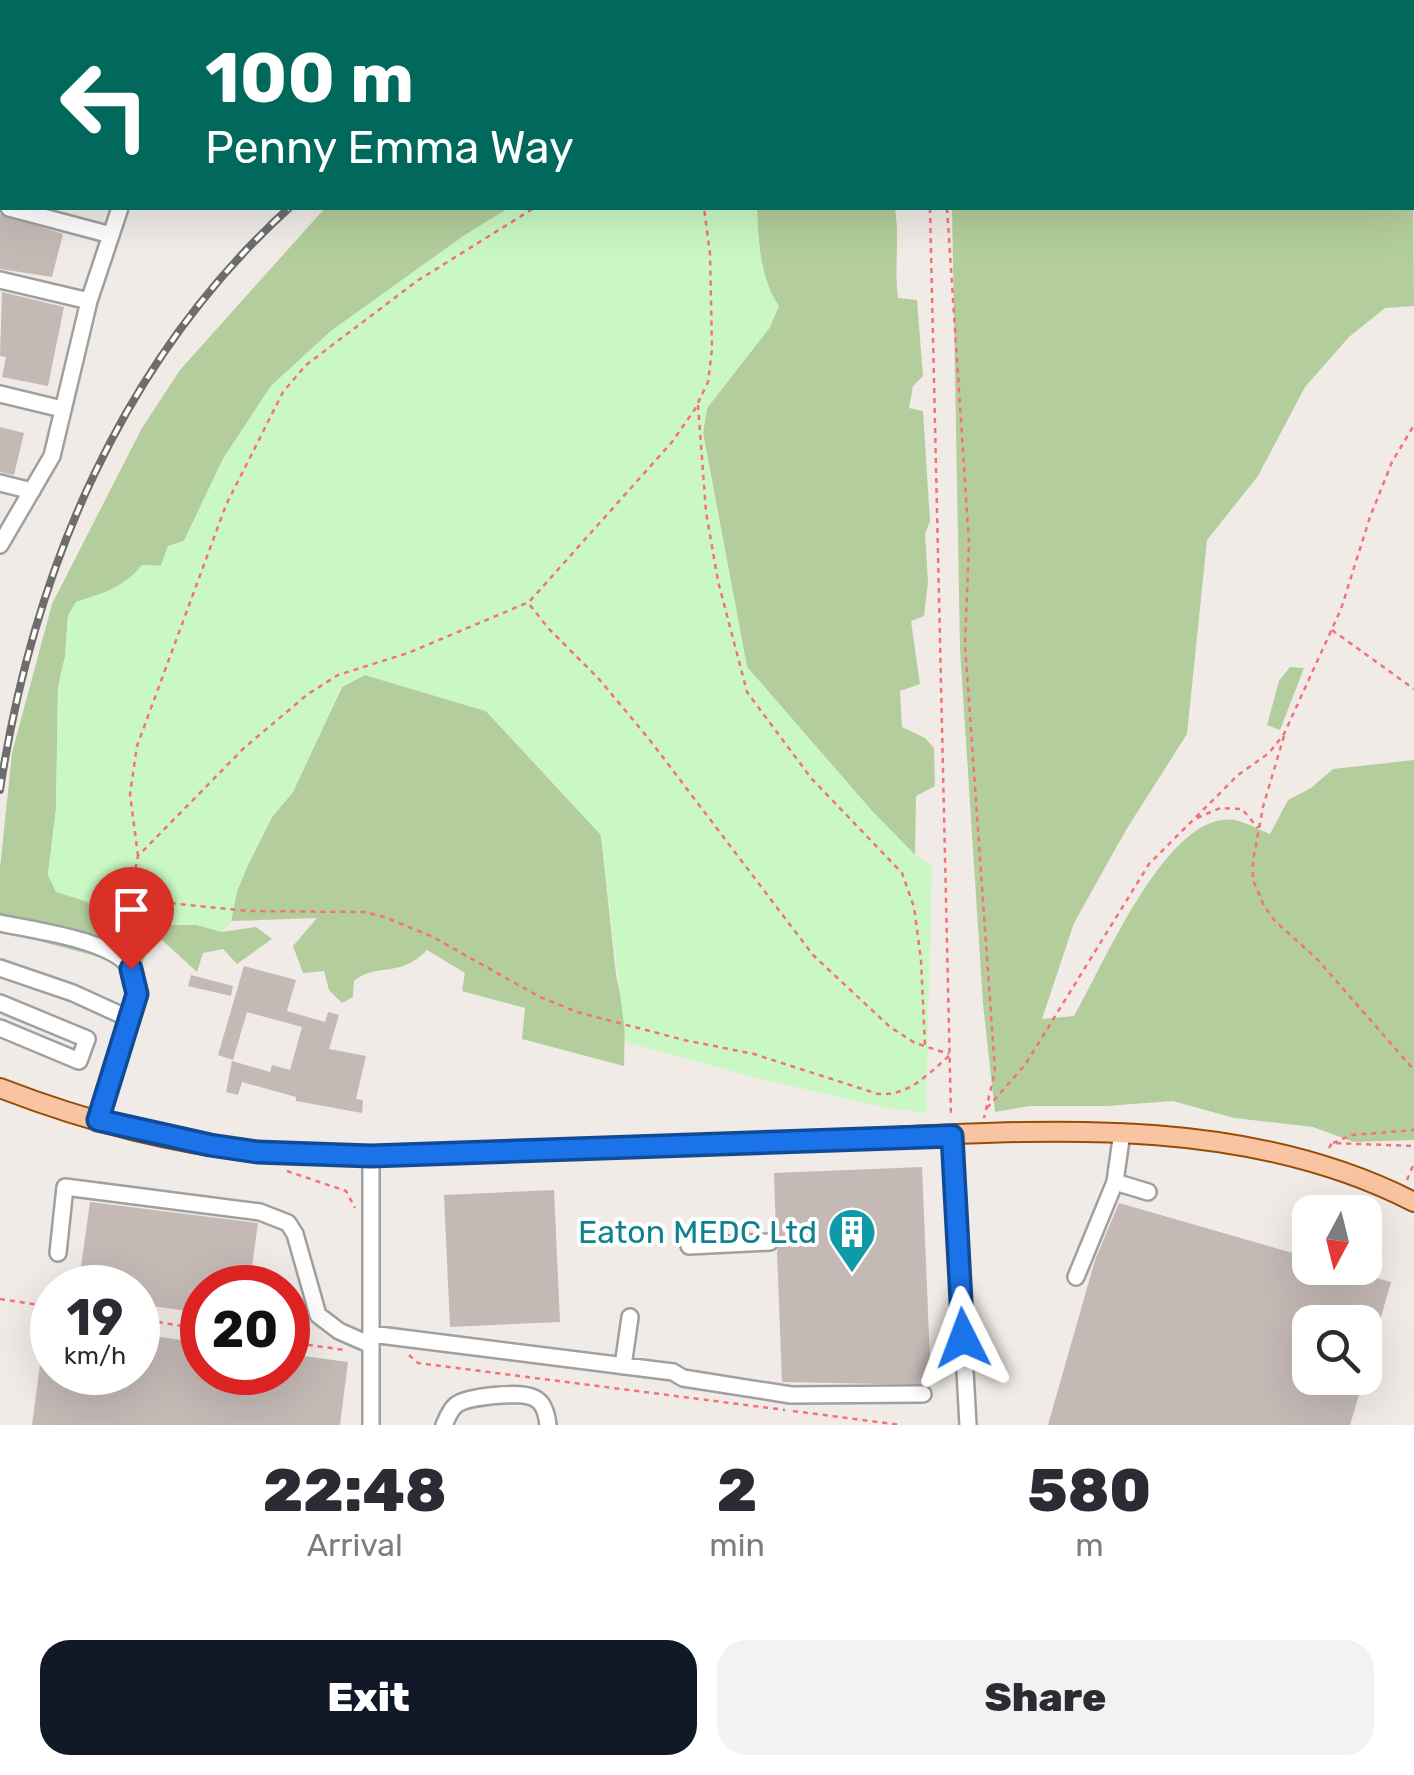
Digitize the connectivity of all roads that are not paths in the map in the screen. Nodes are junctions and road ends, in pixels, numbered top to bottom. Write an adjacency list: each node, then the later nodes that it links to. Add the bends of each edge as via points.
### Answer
1 (22, 210): 3 (street)
2 (119, 210): 3 (street)
3 (111, 235): 5 (street)
4 (0, 280): 5 (street)
5 (89, 301): 7 (street)
6 (0, 394): 7 (street)
7 (62, 409): 9 (street, via 52,456)
8 (0, 483): 9 (street)
9 (32, 492): 10 (street)
10 (0, 545)
11 (4, 928): 14 (street, via 110,952 131,969 137,994)
12 (2, 969): 13 (street); 14 (street)
13 (0, 1000): 15 (street, via 88,1038 79,1061)
14 (130, 1019): 17 (street)
15 (0, 1028)
16 (0, 1088): 17 (main road)
17 (98, 1120): 20 (main road, via 257,1152)
18 (1122, 1132): 19 (main road); 21 (street); 23 (main road, via 1253,1146 1324,1164)
19 (952, 1136): 20 (main road); 35 (street)
20 (371, 1156): 29 (street)
21 (1115, 1182): 22 (street); 27 (street)
22 (1148, 1192)
23 (1408, 1199)
24 (770, 1242): 25 (street)
25 (689, 1246)
26 (58, 1253): 29 (street, via 66,1186 260,1212 288,1223 295,1234 318,1315)
27 (1076, 1277)
28 (630, 1317): 30 (street)
29 (371, 1344): 30 (street); 32 (street)
30 (623, 1366): 31 (street, via 790,1395)
31 (923, 1394)
32 (371, 1425)
33 (444, 1425): 34 (street, via 458,1403 519,1396 542,1405)
34 (548, 1425)
35 (968, 1425)

